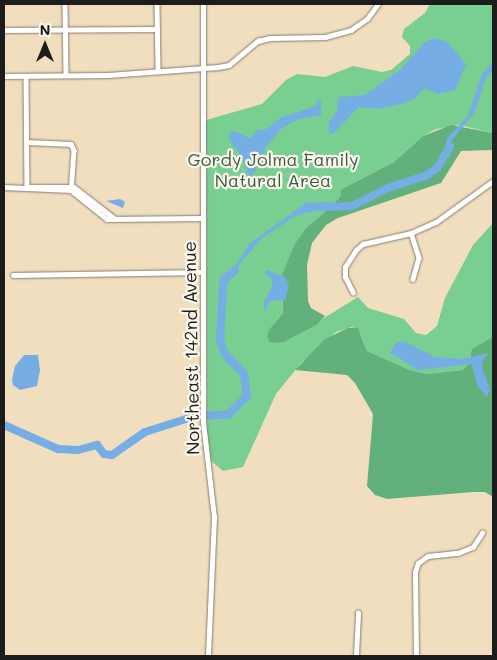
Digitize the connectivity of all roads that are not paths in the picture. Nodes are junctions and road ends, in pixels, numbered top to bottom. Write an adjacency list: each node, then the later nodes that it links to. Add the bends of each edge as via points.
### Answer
1 (65, 4): 7 (street)
2 (157, 4): 5 (street)
3 (203, 4): 8 (street, Northeast 142nd Avenue)
4 (378, 4): 8 (street, via 367,19 351,30 325,37 258,41 229,65)
5 (157, 29): 7 (street); 9 (street)
6 (4, 30): 7 (street)
7 (65, 30): 12 (street)
8 (203, 68): 9 (street); 20 (street, Northeast 142nd Avenue)
9 (158, 71): 12 (street)
10 (18, 75): 11 (street); 13 (street); 14 (street)
11 (34, 75): 12 (street); 14 (street)
12 (66, 75)
13 (4, 76)
14 (26, 78): 15 (street)
15 (27, 142): 18 (street); 19 (street, via 71,144 74,150)
16 (493, 181): 21 (street, via 436,222)
17 (4, 187): 18 (street)
18 (27, 187): 19 (street)
19 (72, 188): 20 (street, via 83,192 102,211 116,219)
20 (203, 218): 22 (street, Northeast 142nd Avenue)
21 (411, 233): 24 (street, via 419,258); 25 (street, via 372,242 356,250 346,267 345,277)
22 (203, 272): 23 (street); 28 (street, Northeast 142nd Avenue, via 203,422 214,517)
23 (13, 275)
24 (413, 279)
25 (353, 293)
26 (482, 533): 30 (street, via 473,547 458,553 428,556 418,564 415,572)
27 (358, 613): 29 (street)
28 (208, 656)
29 (356, 656)
30 (416, 656)

